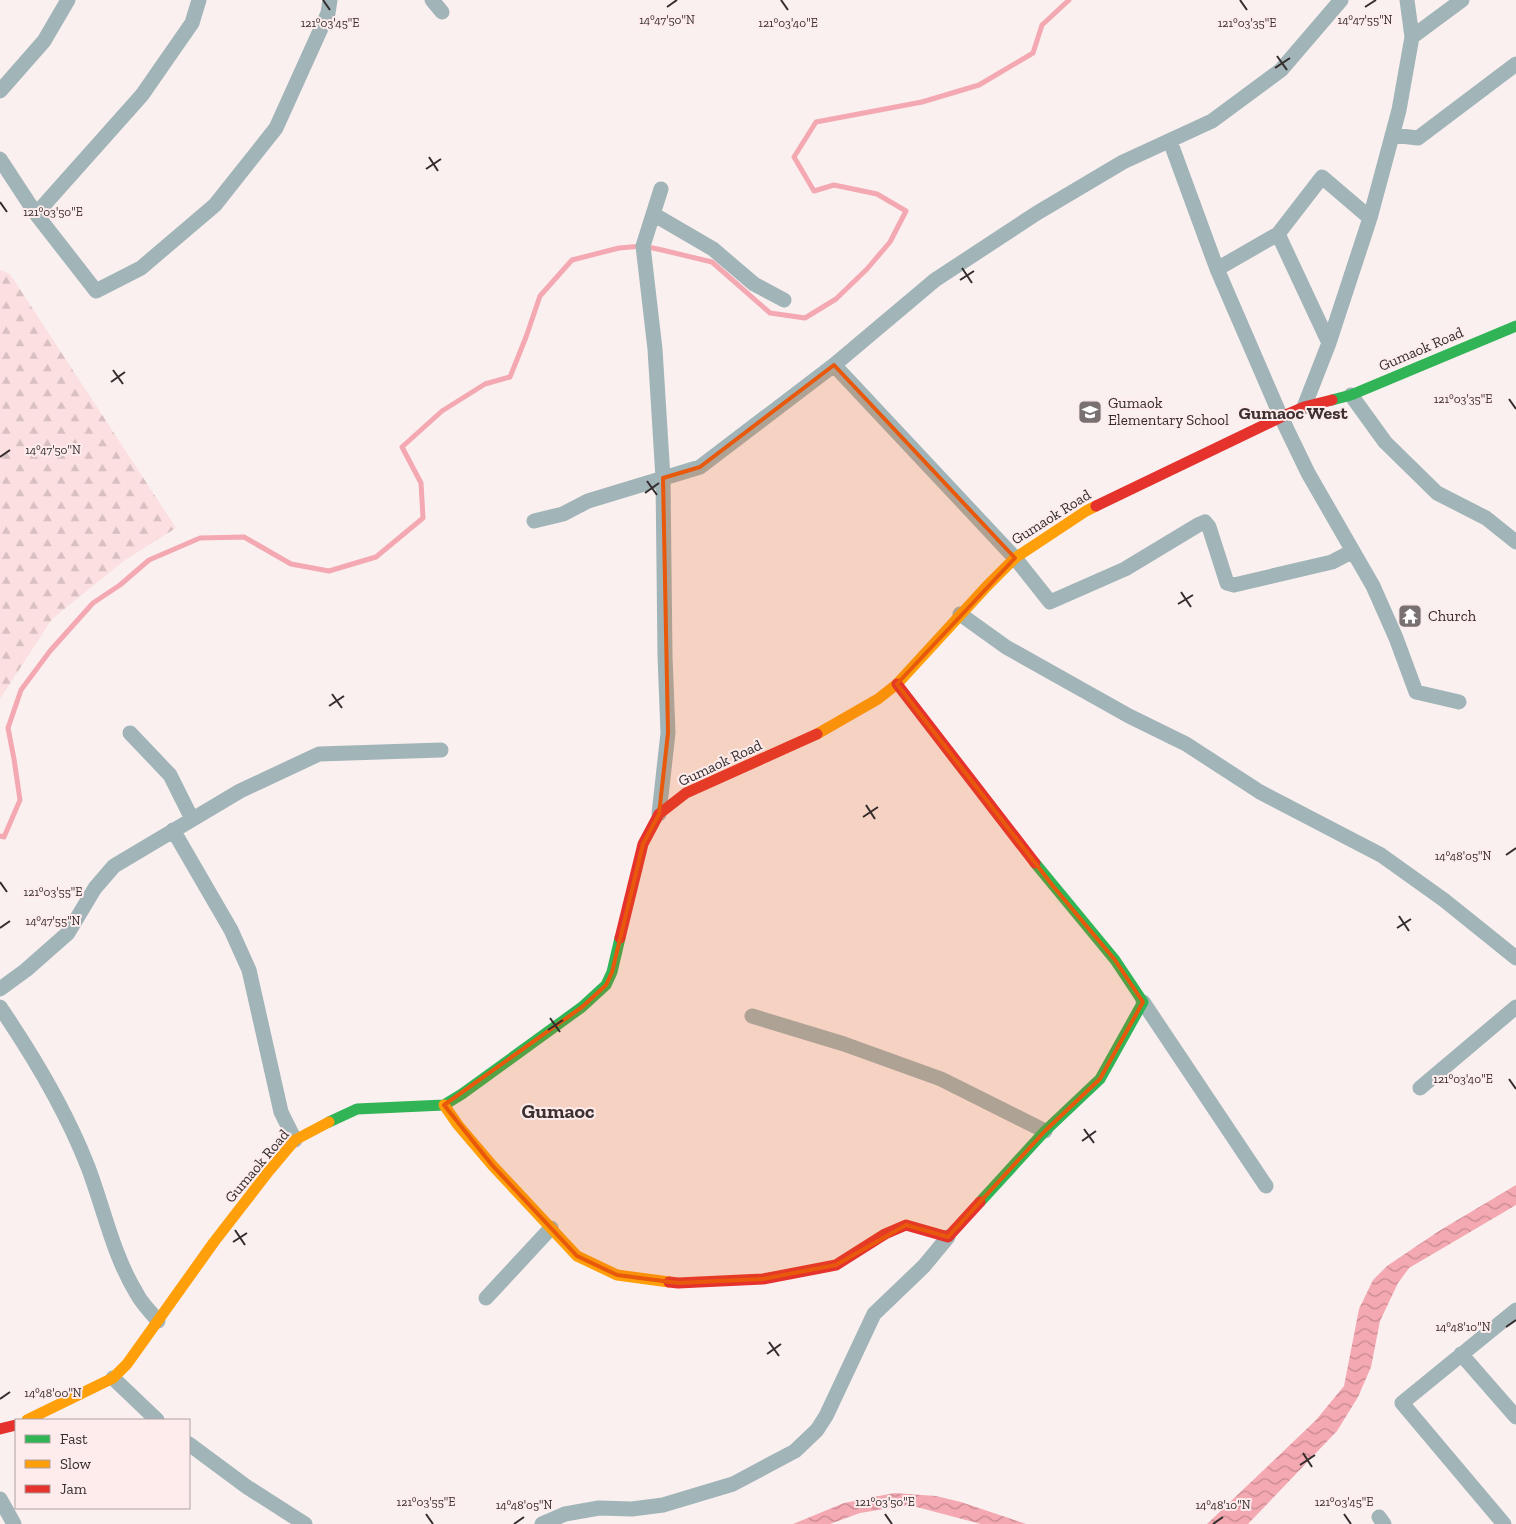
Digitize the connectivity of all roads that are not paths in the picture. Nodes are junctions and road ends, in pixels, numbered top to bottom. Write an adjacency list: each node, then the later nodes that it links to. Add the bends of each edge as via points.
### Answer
1 (68, 0): 11 (street, via 44,41)
2 (200, 0): 16 (street, via 192,23 142,95)
3 (330, 0): 16 (street, via 328,13 276,128 215,205 140,268 96,292)
4 (432, 0): 8 (street)
5 (1341, 0): 13 (street, via 1280,70 1212,122)
6 (1408, 0): 9 (street)
7 (1462, 0): 9 (street)
8 (442, 12)
9 (1412, 37): 12 (street)
10 (1516, 64): 12 (street, via 1418,138)
11 (0, 91)
12 (1392, 135): 18 (street)
13 (1170, 141): 20 (street); 24 (street, via 1123,162 1037,213 935,280)
14 (0, 159): 16 (street)
15 (661, 189): 17 (street)
16 (36, 214)
17 (653, 214): 21 (street, via 713,249 754,284); 28 (street, via 643,246 655,348)
18 (1370, 218): 19 (street, via 1322,177); 23 (street)
19 (1278, 234): 20 (street); 23 (street)
20 (1217, 269): 27 (street)
21 (784, 300)
22 (1516, 326): 25 (street, Gumaok Road)
23 (1329, 343): 26 (street)
24 (834, 366): 28 (street, via 700,467); 32 (street)
25 (1351, 395): 26 (street, Gumaok Road); 30 (street, via 1385,442 1437,493 1486,518)
26 (1304, 407): 27 (street, Gumaok Road)
27 (1281, 417): 31 (street, via 1308,473); 32 (street, Gumaok Road, via 1086,511)
28 (663, 478): 29 (street, via 588,501 563,514); 38 (street, via 668,733)
29 (534, 521)
30 (1516, 542)
31 (1353, 551): 32 (street, via 1332,562 1234,586 1227,582 1205,522 1125,570 1050,602); 35 (street, via 1373,586 1416,692)
32 (1015, 558): 33 (street, Gumaok Road)
33 (960, 614): 34 (street, Gumaok Road); 41 (street, via 1006,647 1186,744 1260,792 1381,855)
34 (897, 684): 38 (street, Gumaok Road, via 878,699 814,736 686,793); 43 (street, via 1053,886 1115,960)
35 (1459, 702)
36 (130, 733): 39 (street, via 170,775)
37 (440, 750): 39 (street, via 319,754 240,791)
38 (659, 814): 48 (street, Gumaok Road, via 643,844 612,972 606,985 582,1007)
39 (192, 818): 40 (street)
40 (173, 830): 42 (street, via 114,866 95,888 68,934); 50 (street, via 231,930 248,970 281,1112)
41 (1516, 958)
42 (0, 990)
43 (1143, 1002): 49 (street, via 1100,1079); 51 (street)
44 (0, 1007): 56 (street, via 58,1105 87,1166 120,1261 137,1295)
45 (1516, 1007): 47 (street)
46 (752, 1016): 49 (street, via 844,1044 941,1079)
47 (1420, 1088)
48 (444, 1105): 50 (street, Gumaok Road, via 357,1109); 52 (street, via 492,1165)
49 (1044, 1131): 53 (street)
50 (296, 1140): 56 (street, Gumaok Road, via 268,1171)
51 (1266, 1186)
52 (551, 1228): 53 (street, via 577,1256 617,1275 678,1282 763,1279 836,1265 885,1234 906,1225); 54 (street)
53 (948, 1237): 68 (street, via 924,1266 874,1314 826,1416 817,1430 795,1451 733,1484 664,1505 632,1509 598,1508 564,1514)
54 (486, 1298)
55 (1516, 1310): 57 (street)
56 (158, 1321): 58 (street, Gumaok Road)
57 (1461, 1354): 59 (street); 69 (street, via 1402,1403)
58 (113, 1378): 60 (street, Gumaok Road); 61 (street)
59 (1516, 1417)
60 (29, 1419)
61 (156, 1419)
62 (15, 1425): 63 (street)
63 (0, 1429)
64 (190, 1445): 67 (street)
65 (0, 1499): 66 (street)
66 (14, 1524)
67 (305, 1524)
68 (542, 1524)
69 (1504, 1524)

